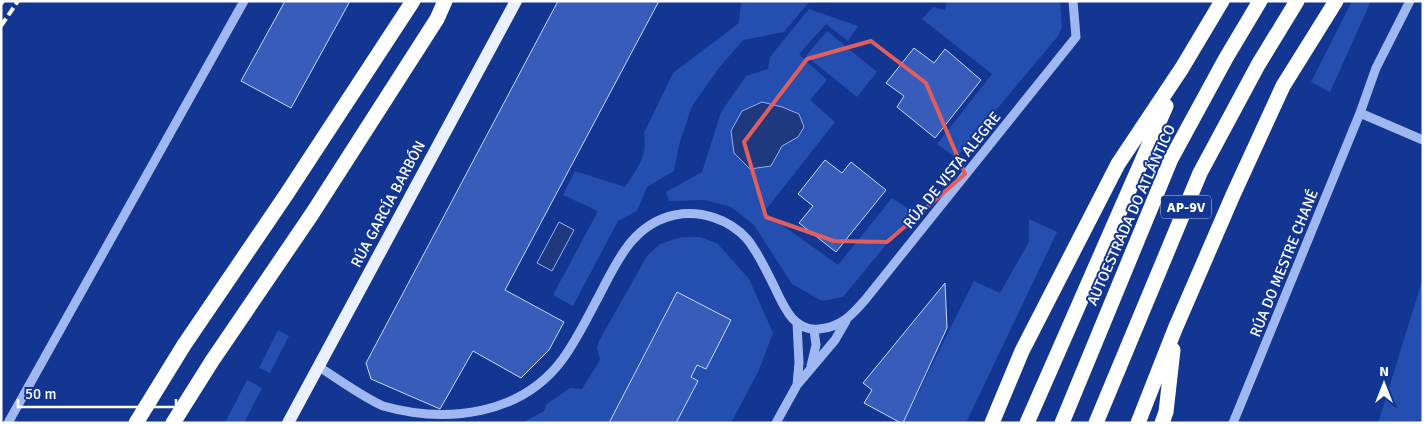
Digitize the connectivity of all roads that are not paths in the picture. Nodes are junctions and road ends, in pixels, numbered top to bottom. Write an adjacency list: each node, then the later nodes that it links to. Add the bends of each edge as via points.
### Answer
1 (244, 1): 21 (street)
2 (413, 1): 22 (highway)
3 (445, 1): 23 (highway, via 437,19 312,214)
4 (516, 1): 19 (main road, RÚA GARCÍA BARBÓN)
5 (1073, 1): 14 (street, RÚA DE VISTA ALEGRE, via 1076,37)
6 (1222, 1): 11 (highway)
7 (1260, 1): 28 (highway, AUTOESTRADA DO ATLÁNTICO / AP-9V, via 1171,160)
8 (1297, 1): 29 (highway, AP-9V, via 1258,65 1200,174)
9 (1336, 1): 16 (highway, via 1283,86)
10 (1410, 1): 12 (street, RÚA DO MESTRE CHANÉ, via 1376,68)
11 (1182, 68): 26 (highway, via 1118,164 1022,351); 27 (highway)
12 (1360, 113): 13 (street); 32 (street, RÚA DO MESTRE CHANÉ)
13 (1423, 140)
14 (847, 320): 17 (street, RÚA DE VISTA ALEGRE, via 826,329); 18 (street, via 835,340)
15 (797, 323): 17 (street); 19 (street, via 788,314 747,240 735,228 704,214 686,213 666,216 637,235 615,265 563,359 538,386 508,406 471,418 420,418 383,406); 20 (street, via 800,363)
16 (1175, 329): 30 (highway); 31 (highway)
17 (814, 330): 18 (street, via 816,345)
18 (811, 366): 20 (street)
19 (319, 367): 24 (main road, RÚA GARCÍA BARBÓN)
20 (797, 385): 25 (street)
21 (8, 423)
22 (136, 423)
23 (173, 423)
24 (288, 423)
25 (776, 423)
26 (992, 423)
27 (1027, 423)
28 (1062, 423)
29 (1096, 423)
30 (1138, 423)
31 (1162, 423)
32 (1233, 423)

